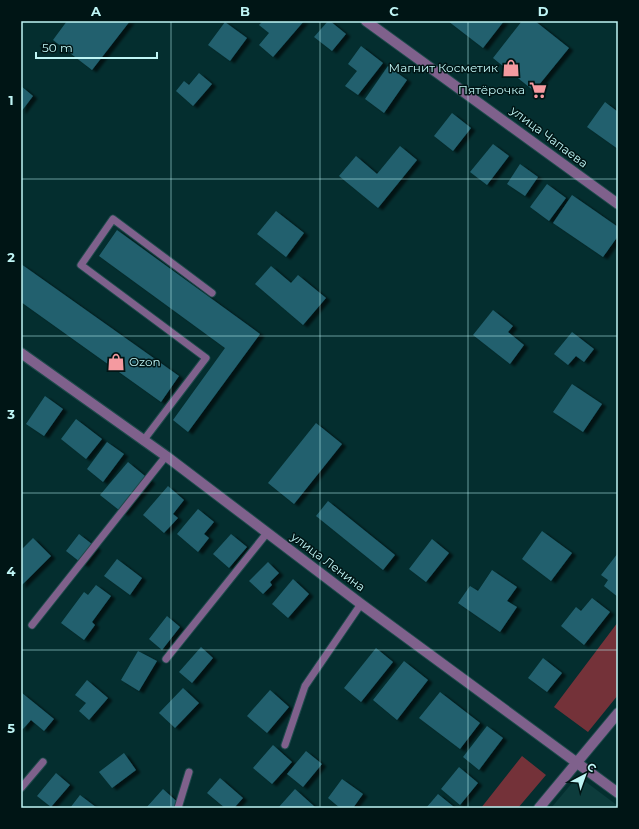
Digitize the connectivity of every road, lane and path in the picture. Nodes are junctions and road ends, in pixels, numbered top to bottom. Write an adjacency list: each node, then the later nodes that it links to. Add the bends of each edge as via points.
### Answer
1 (366, 21): 2 (street, улица Чапаева)
2 (618, 204)
3 (212, 293): 5 (lane, via 113,220 81,265 206,358)
4 (21, 353): 5 (street, улица Ленина)
5 (143, 441): 6 (street, улица Ленина)
6 (166, 456): 7 (street, улица Ленина); 9 (lane)
7 (267, 533): 8 (street, улица Ленина); 10 (lane)
8 (361, 604): 12 (lane, via 305,686); 14 (street, улица Ленина)
9 (32, 624)
10 (166, 658)
11 (618, 713): 14 (street)
12 (285, 745)
13 (43, 762): 16 (lane)
14 (577, 764): 17 (street, улица Ленина); 19 (street)
15 (189, 772): 18 (lane)
16 (21, 788)
17 (618, 794)
18 (178, 808)
19 (539, 808)

